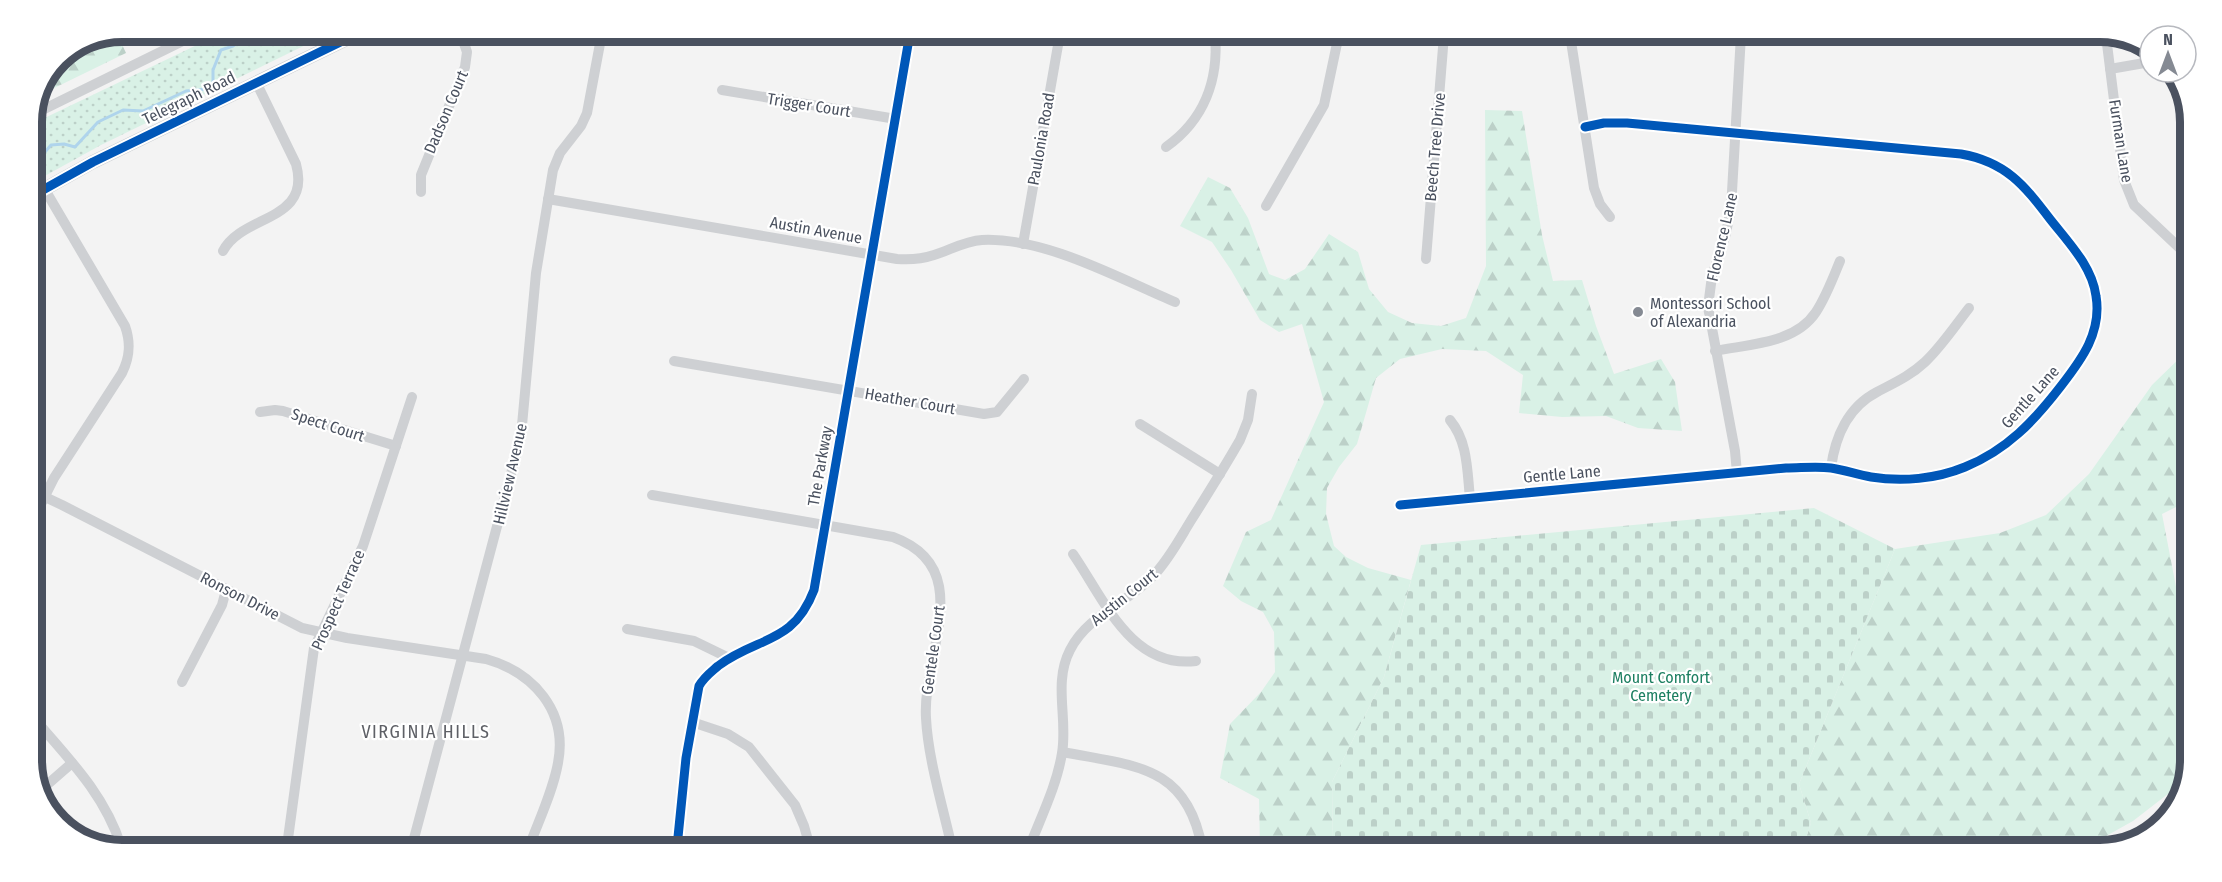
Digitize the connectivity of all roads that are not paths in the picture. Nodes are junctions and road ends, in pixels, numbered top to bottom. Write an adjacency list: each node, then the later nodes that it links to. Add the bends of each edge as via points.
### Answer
1 (181, 42): 17 (street)
2 (340, 42): 15 (main road, Telegraph Road)
3 (464, 42): 23 (street, Dadson Court, via 465,67 421,175)
4 (600, 42): 24 (street, Hillview Avenue, via 587,113 560,153)
5 (909, 42): 18 (street, The Parkway)
6 (1058, 42): 27 (street, Paulonia Road)
7 (1215, 42): 21 (street, via 1216,67 1209,92 1186,132)
8 (1337, 42): 25 (street, via 1324,105)
9 (1443, 42): 31 (street, Beech Tree Drive)
10 (1571, 42): 19 (street)
11 (1741, 42): 20 (street, Florence Lane)
12 (2107, 43): 14 (street, Furman Lane)
13 (2138, 64): 14 (street)
14 (2110, 69): 28 (street, Furman Lane, via 2124,180 2134,205)
15 (256, 82): 22 (main road, Telegraph Road); 29 (street, via 296,164 297,188 284,208 236,235)
16 (722, 90): 18 (street, Trigger Court)
17 (44, 109)
18 (896, 119): 30 (street, The Parkway)
19 (1584, 127): 20 (street, Gentle Lane, via 1627,123); 26 (street, via 1594,188)
20 (1736, 132): 35 (street, Florence Lane, via 1731,209 1708,294); 45 (street, Gentle Lane, via 1961,154 1989,161 2028,190 2082,261 2094,287 2096,321 2086,352 2037,416 2003,447 1964,467 1923,478 1882,478)
21 (1166, 147)
22 (44, 188): 50 (street, via 125,326 130,348 122,373)
23 (421, 192)
24 (548, 199): 30 (street, Austin Avenue); 60 (street, Hillview Avenue, via 536,273 521,436)
25 (1266, 206)
26 (1611, 217)
27 (1023, 244): 30 (street, Austin Avenue, via 980,240 908,260); 33 (street, Austin Avenue, via 1052,250)
28 (2180, 248)
29 (223, 251)
30 (872, 255): 38 (street, The Parkway)
31 (1426, 259)
32 (1840, 261): 35 (street, via 1816,313 1800,328 1780,338)
33 (1175, 303)
34 (1969, 308): 45 (street, via 1924,363 1871,395 1852,413 1837,437)
35 (1715, 351): 46 (street, Florence Lane)
36 (674, 361): 38 (street, Heather Court)
37 (1024, 379): 38 (street, Heather Court, via 997,412 984,414)
38 (848, 391): 54 (street, The Parkway)
39 (1252, 394): 47 (street, Austin Court, via 1245,430)
40 (412, 397): 44 (street, Prospect Terrace)
41 (260, 412): 44 (street, Spect Court, via 284,411)
42 (1450, 420): 51 (street, via 1464,445)
43 (1140, 424): 47 (street)
44 (396, 446): 59 (street, Prospect Terrace, via 363,546)
45 (1831, 468): 46 (street, Gentle Lane)
46 (1737, 472): 51 (street, Gentle Lane)
47 (1220, 474): 57 (street, Austin Court, via 1164,564 1145,584)
48 (652, 495): 54 (street, Gentele Court)
49 (42, 496): 50 (street, Ronson Drive)
50 (45, 497): 52 (street); 56 (street, Ronson Drive)
51 (1470, 498): 53 (street, Gentle Lane)
52 (42, 503)
53 (1400, 505)
54 (825, 525): 61 (street, The Parkway, via 813,590 804,610 778,636); 75 (street, Gentele Court, via 905,542 925,556 938,579 941,605 925,709)
55 (1073, 554): 57 (street)
56 (226, 590): 59 (street, Ronson Drive, via 302,628); 63 (street)
57 (1109, 609): 62 (street, via 1132,639 1148,652 1170,662); 66 (street, Austin Court, via 1079,636 1066,658 1060,685)
58 (627, 629): 61 (street, via 694,641)
59 (320, 632): 60 (street, Ronson Drive); 70 (street, Prospect Terrace, via 314,648)
60 (463, 655): 71 (street, Hillview Avenue); 72 (street, Ronson Drive, via 496,662 524,676 538,689 554,718 558,762)
61 (729, 658): 64 (street, The Parkway, via 703,678)
62 (1196, 661)
63 (182, 682)
64 (692, 722): 73 (street, The Parkway); 74 (street, via 728,734 749,747 795,805)
65 (42, 728): 67 (street)
66 (1063, 753): 76 (street, Austin Court); 77 (street, via 1138,767 1161,777 1189,807)
67 (72, 764): 68 (street); 69 (street, via 99,797)
68 (46, 785)
69 (119, 840)
70 (288, 840)
71 (414, 840)
72 (531, 840)
73 (678, 840)
74 (808, 840)
75 (950, 840)
76 (1032, 840)
77 (1201, 840)

